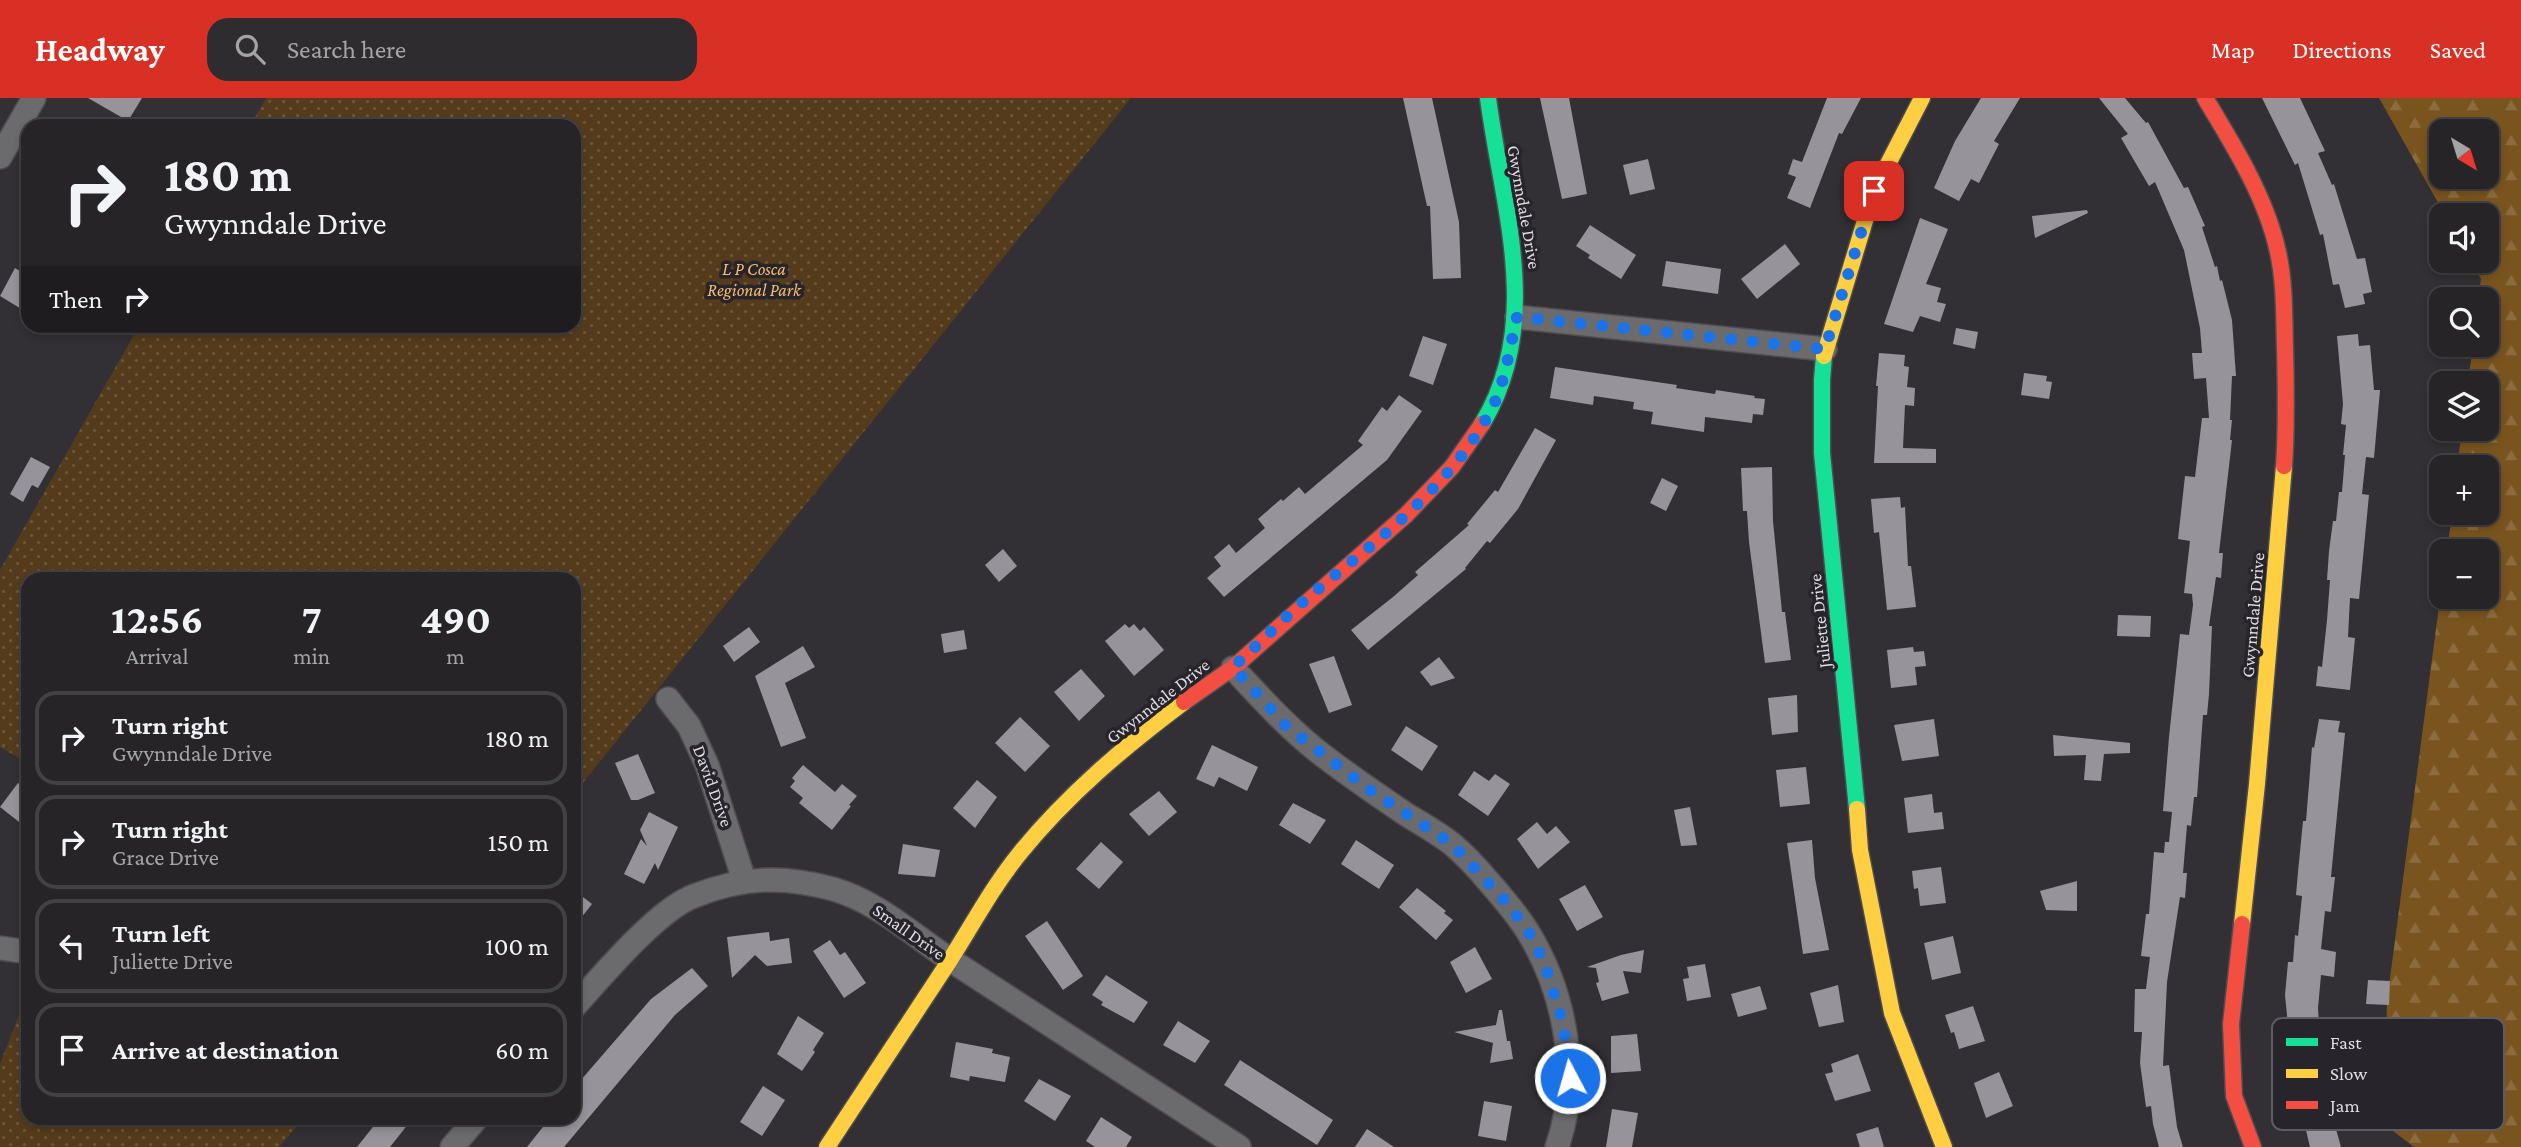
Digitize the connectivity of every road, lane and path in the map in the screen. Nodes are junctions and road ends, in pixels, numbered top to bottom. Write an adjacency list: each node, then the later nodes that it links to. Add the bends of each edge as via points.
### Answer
1 (34, 98): 5 (street)
2 (1488, 98): 8 (street, Gwynndale Drive, via 1516,260)
3 (1923, 98): 9 (street, Juliette Drive, via 1874,191)
4 (2205, 98): 23 (street, Gwynndale Drive, via 2263,206 2278,252 2284,299 2287,431 2231,1024 2234,1096)
5 (22, 119)
6 (21, 121): 7 (street)
7 (0, 157)
8 (1517, 317): 9 (street); 10 (street, Gwynndale Drive, via 1494,404 1456,461 1382,536)
9 (1825, 349): 22 (street, Juliette Drive, via 1822,453 1860,850 1892,1013)
10 (1233, 667): 15 (street, Gwynndale Drive, via 1134,741 1051,817 992,890); 21 (street, via 1286,726 1452,844 1528,931 1544,962 1569,1052 1570,1078)
11 (668, 699): 12 (street, David Drive, via 690,726 707,765)
12 (744, 880): 15 (street, Small Drive, via 784,879 865,901); 16 (street, Small Drive, via 691,897 671,909)
13 (0, 948): 14 (street)
14 (21, 951)
15 (950, 960): 19 (street, Gwynndale Drive); 20 (street, Small Drive)
16 (581, 1000)
17 (471, 1125): 18 (street)
18 (452, 1147)
19 (827, 1147)
20 (1239, 1147)
21 (1557, 1147)
22 (1944, 1147)
23 (2253, 1147)

